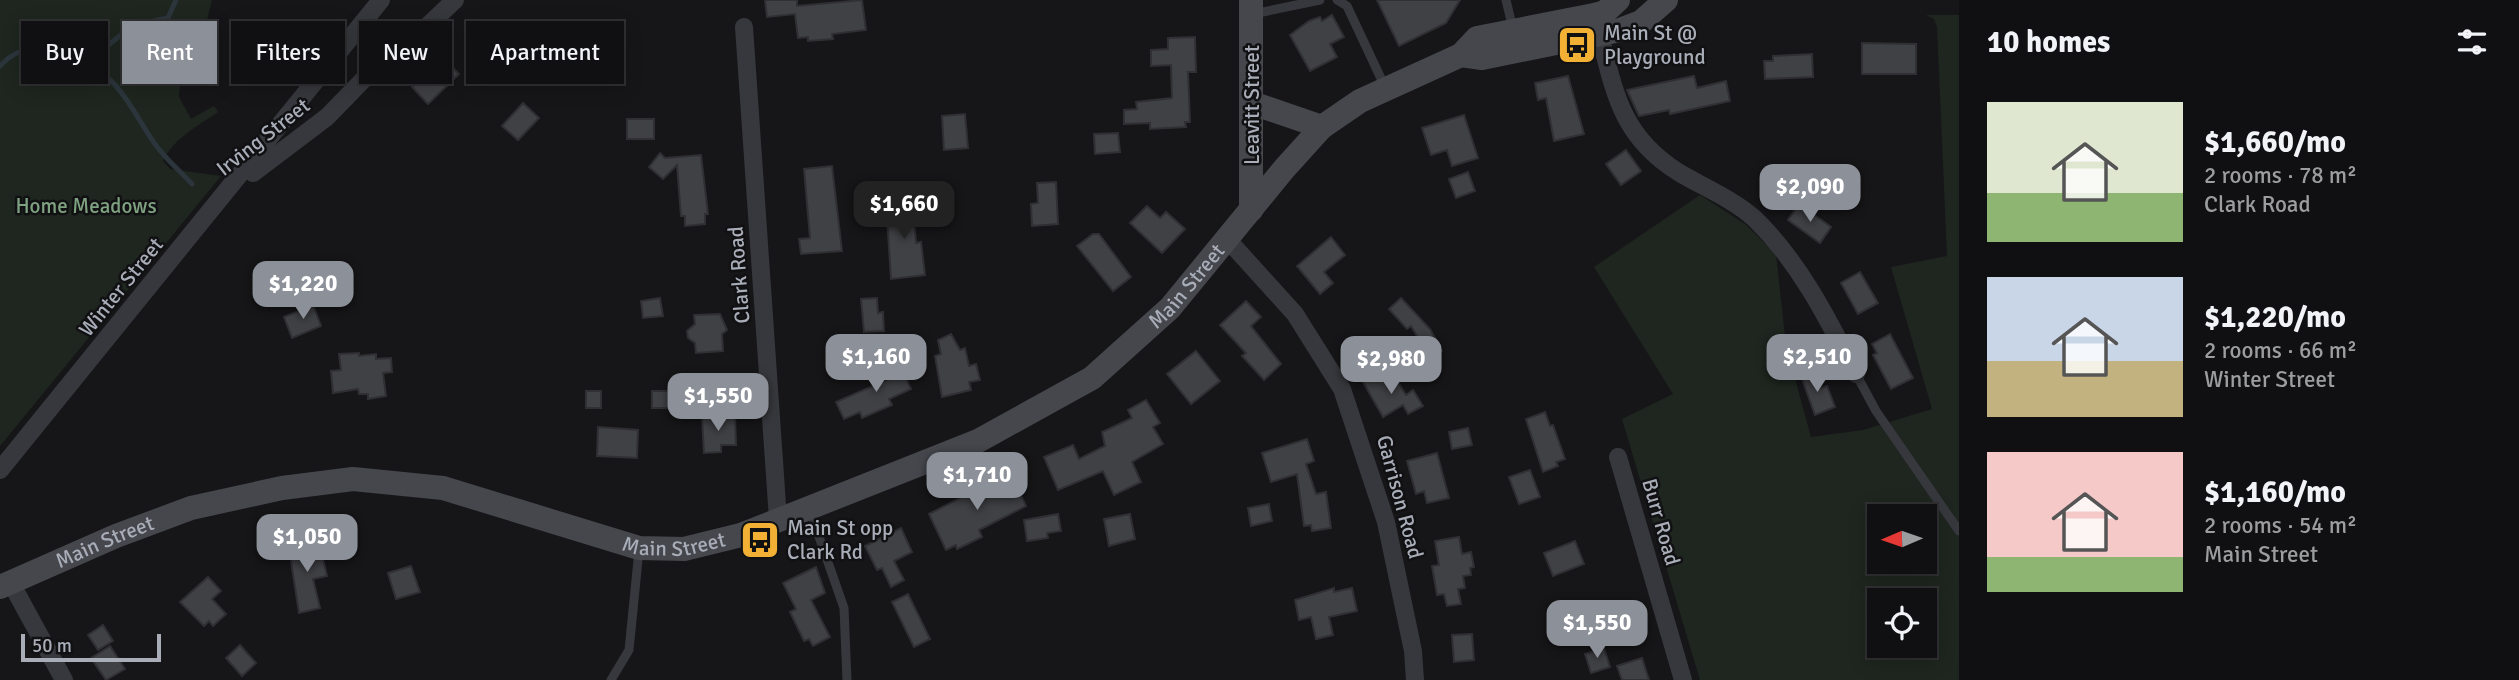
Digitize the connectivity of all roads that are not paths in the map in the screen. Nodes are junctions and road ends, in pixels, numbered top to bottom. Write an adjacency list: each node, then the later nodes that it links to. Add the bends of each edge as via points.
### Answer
1 (381, 0): 15 (street, Winter Street)
2 (455, 0): 15 (street, Irving Street, via 327,117)
3 (1320, 0): 8 (lane)
4 (1337, 0): 12 (lane, via 1347,6)
5 (1506, 0): 11 (lane)
6 (1618, 0): 9 (main road, Main Street)
7 (1666, 0): 9 (main road, Main Street, via 1632,27)
8 (1252, 7): 13 (main road, Leavitt Street)
9 (1597, 24): 11 (main road, Main Street); 18 (street, via 1614,92 1636,137 1678,171 1751,216 1771,236 1812,293)
10 (744, 27): 22 (street, Clark Road)
11 (1515, 41): 12 (main road, Main Street, via 1477,38 1461,55)
12 (1385, 89): 14 (main road, Main Street)
13 (1252, 103): 14 (main road); 16 (main road, Leavitt Street)
14 (1322, 127): 16 (main road, Main Street)
15 (223, 198): 20 (street, Winter Street)
16 (1251, 210): 17 (main road, Main Street)
17 (1228, 240): 21 (main road, Main Street, via 1161,317 1092,378 978,441); 29 (street, Garrison Road, via 1296,314 1342,389 1386,522)
18 (1856, 374): 23 (lane, via 1876,411)
19 (1618, 457): 30 (street, Burr Road)
20 (0, 470)
21 (809, 507): 22 (main road, Main Street); 28 (lane, via 844,608)
22 (778, 519): 24 (main road, Main Street, via 741,535 684,549)
23 (1959, 531)
24 (639, 548): 25 (main road, Main Street, via 443,488 353,479 282,488 191,508); 27 (lane, via 629,650)
25 (5, 585): 26 (street)
26 (64, 680)
27 (611, 680)
28 (847, 680)
29 (1415, 680)
30 (1683, 680)

